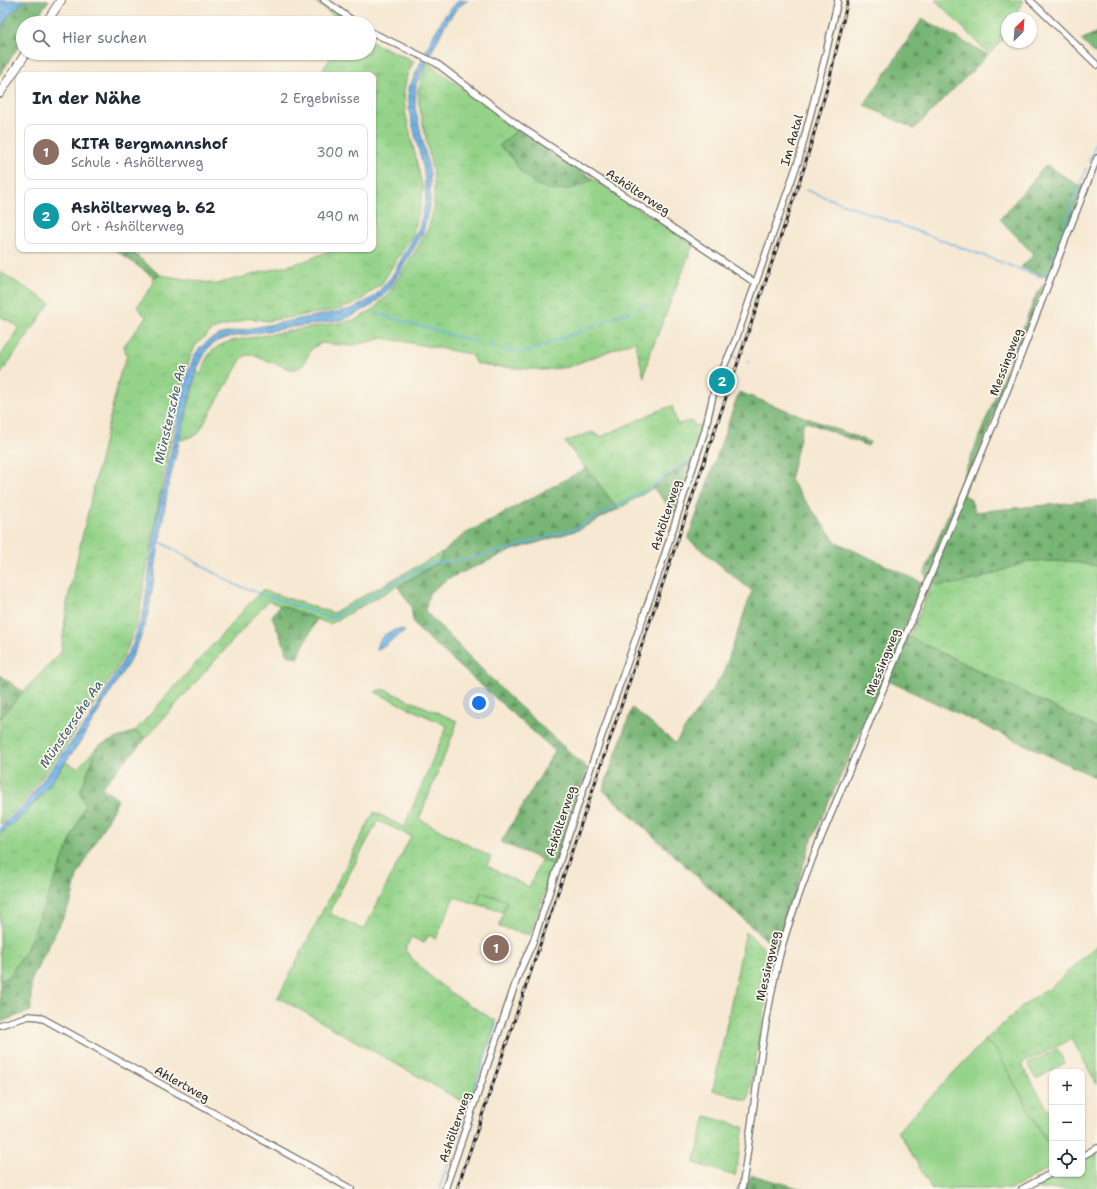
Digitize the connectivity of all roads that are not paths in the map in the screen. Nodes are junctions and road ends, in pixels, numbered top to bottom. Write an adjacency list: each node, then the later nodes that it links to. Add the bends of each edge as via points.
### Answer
1 (61, 0): 5 (main road)
2 (324, 0): 6 (street)
3 (838, 0): 12 (street, Im Aatal, via 799,158)
4 (1030, 0): 9 (street)
5 (51, 16)
6 (346, 16)
7 (376, 34): 12 (street, Ashölterweg, via 432,62 525,130)
8 (21, 60): 10 (main road)
9 (1097, 64)
10 (0, 92)
11 (1097, 158): 19 (street, Messingweg, via 1000,409 813,857 792,914 779,957)
12 (754, 282): 18 (street, Ashölterweg, via 753,292 736,339 715,387 705,430 660,569 583,788 533,942 519,973)
13 (0, 1025): 17 (street, Ahlertweg, via 29,1016 40,1018)
14 (1097, 1148): 15 (street)
15 (1085, 1154)
16 (1049, 1175): 20 (street)
17 (351, 1189)
18 (445, 1189)
19 (742, 1189)
20 (1022, 1189)

